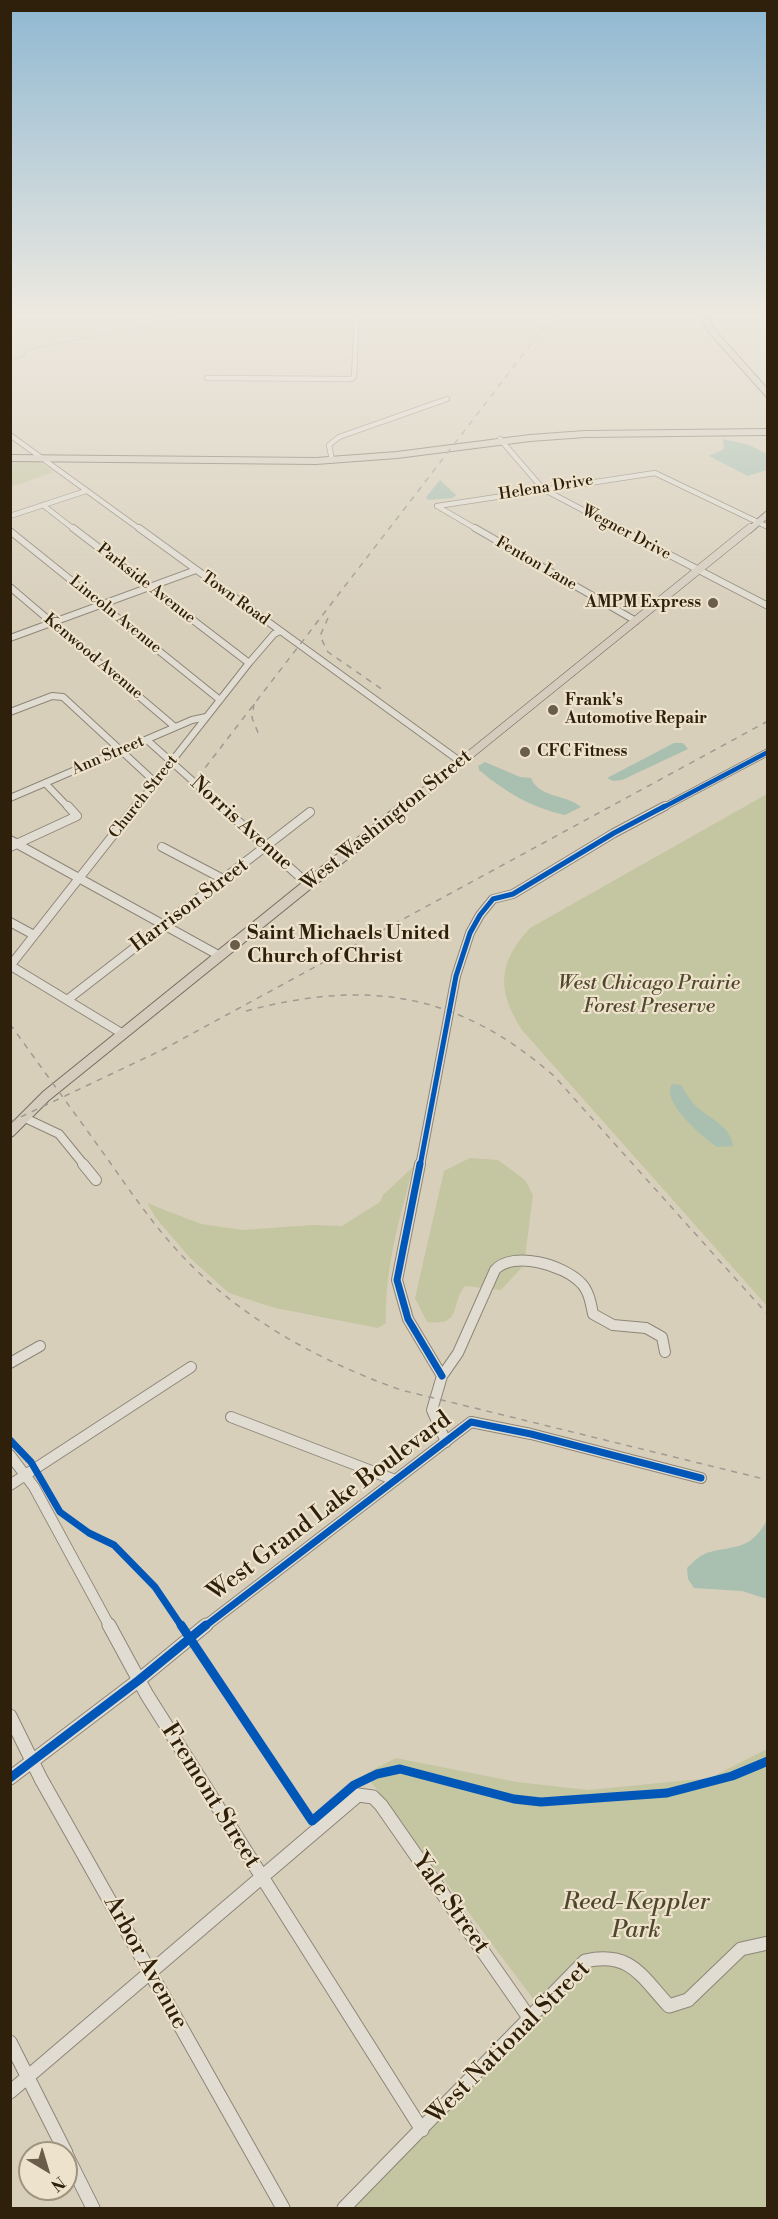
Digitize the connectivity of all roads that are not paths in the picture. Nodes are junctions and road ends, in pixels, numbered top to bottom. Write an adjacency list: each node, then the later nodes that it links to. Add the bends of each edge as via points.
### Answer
1 (397, 417): 7 (street, via 339,437 329,445)
2 (768, 431): 4 (main road, via 585,434); 4 (main road, via 594,431)
3 (10, 435): 6 (street, Town Road)
4 (501, 440): 7 (main road, via 399,455); 8 (street, Wegner Drive)
5 (10, 457): 6 (main road)
6 (40, 457): 7 (main road); 9 (street, Town Road)
7 (332, 459)
8 (543, 489): 11 (street, Helena Drive); 14 (street, Helena Drive, via 655,473); 18 (street, Wegner Drive)
9 (87, 491): 10 (street); 17 (street, Town Road)
10 (43, 505): 13 (street); 20 (street, Parkside Avenue)
11 (437, 506): 23 (street, Fenton Lane)
12 (768, 514): 14 (main road, West Washington Street)
13 (10, 516)
14 (758, 522): 15 (street); 18 (main road, West Washington Street)
15 (768, 526)
16 (10, 531): 21 (street, Lincoln Avenue)
17 (196, 570): 20 (street); 25 (street, Town Road)
18 (698, 571): 22 (street, Wegner Drive); 23 (main road, West Washington Street)
19 (10, 587): 24 (street, Kenwood Avenue)
20 (149, 587): 21 (street); 27 (street, Parkside Avenue)
21 (102, 604): 24 (street); 29 (street, Lincoln Avenue)
22 (768, 606)
23 (636, 621): 36 (main road, West Washington Street)
24 (53, 623): 26 (street); 32 (street, Kenwood Avenue)
25 (280, 631): 27 (street, Church Street); 36 (street, Town Road)
26 (10, 638)
27 (249, 663): 29 (street, Church Street)
28 (57, 695): 30 (street); 34 (street)
29 (220, 700): 31 (street, Church Street)
30 (10, 712)
31 (206, 717): 32 (street, Ann Street); 37 (street, Church Street)
32 (175, 727): 33 (street, Ann Street)
33 (147, 740): 34 (street, Ann Street); 37 (street, Norris Avenue)
34 (120, 751): 38 (street); 39 (street, Ann Street)
35 (768, 752): 62 (street, via 614,833 513,894 493,899 474,927 449,1010 397,1280 407,1322)
36 (461, 762): 47 (main road, West Washington Street)
37 (171, 763): 38 (street, Church Street); 44 (street, Norris Avenue)
38 (155, 782): 45 (street, Church Street)
39 (45, 783): 40 (street, Ann Street); 42 (street, via 76,817)
40 (10, 798)
41 (310, 812): 44 (street, Harrison Street)
42 (13, 844): 45 (street)
43 (162, 848): 46 (street)
44 (267, 848): 46 (street, Harrison Street); 47 (street, Norris Avenue)
45 (80, 878): 49 (street); 50 (street, Church Street)
46 (225, 880): 49 (street, Harrison Street)
47 (309, 885): 51 (main road, West Washington Street)
48 (10, 922): 50 (street)
49 (165, 925): 51 (street); 53 (street, Harrison Street)
50 (34, 935): 52 (street, Church Street)
51 (220, 956): 54 (main road, West Washington Street)
52 (11, 966): 53 (street)
53 (67, 1000): 54 (street)
54 (123, 1034): 55 (main road, West Washington Street, via 46,1096)
55 (25, 1118): 56 (main road, West Washington Street); 57 (street, via 59,1134)
56 (10, 1132)
57 (96, 1180)
58 (40, 1346): 60 (street)
59 (665, 1352): 62 (street, West Grand Lake Boulevard, via 662,1337 646,1328 613,1325 593,1314 581,1283 559,1270 518,1258 504,1261 495,1270 458,1353)
60 (10, 1363)
61 (191, 1366): 66 (street)
62 (442, 1376): 64 (street, West Grand Lake Boulevard, via 432,1410)
63 (231, 1417): 68 (street)
64 (446, 1442): 67 (street, West Grand Lake Boulevard, via 471,1422); 68 (street, West Grand Lake Boulevard)
65 (10, 1455): 66 (street, Fremont Street)
66 (26, 1475): 69 (street); 70 (street, Fremont Street)
67 (701, 1478)
68 (395, 1480): 70 (street, West Grand Lake Boulevard)
69 (10, 1485)
70 (139, 1680): 72 (street, West Grand Lake Boulevard); 74 (street, Fremont Street)
71 (10, 1716): 72 (street, Arbor Avenue)
72 (32, 1762): 73 (street, West Grand Lake Boulevard); 76 (street, Arbor Avenue)
73 (10, 1778)
74 (261, 1875): 76 (street); 77 (street, Yale Street, via 354,1796 367,1795 381,1805); 81 (street, Fremont Street)
75 (768, 1943): 77 (street, West National Street, via 741,1948 688,2000 669,2006 633,1964 606,1954 585,1961)
76 (149, 1971): 79 (street); 85 (street, Arbor Avenue)
77 (530, 2019): 81 (street, West National Street)
78 (10, 2042): 79 (street)
79 (28, 2077): 80 (street); 82 (street)
80 (10, 2092)
81 (422, 2130): 86 (street, West National Street)
82 (60, 2141)
83 (78, 2177): 84 (street)
84 (93, 2208)
85 (283, 2208)
86 (344, 2208)

